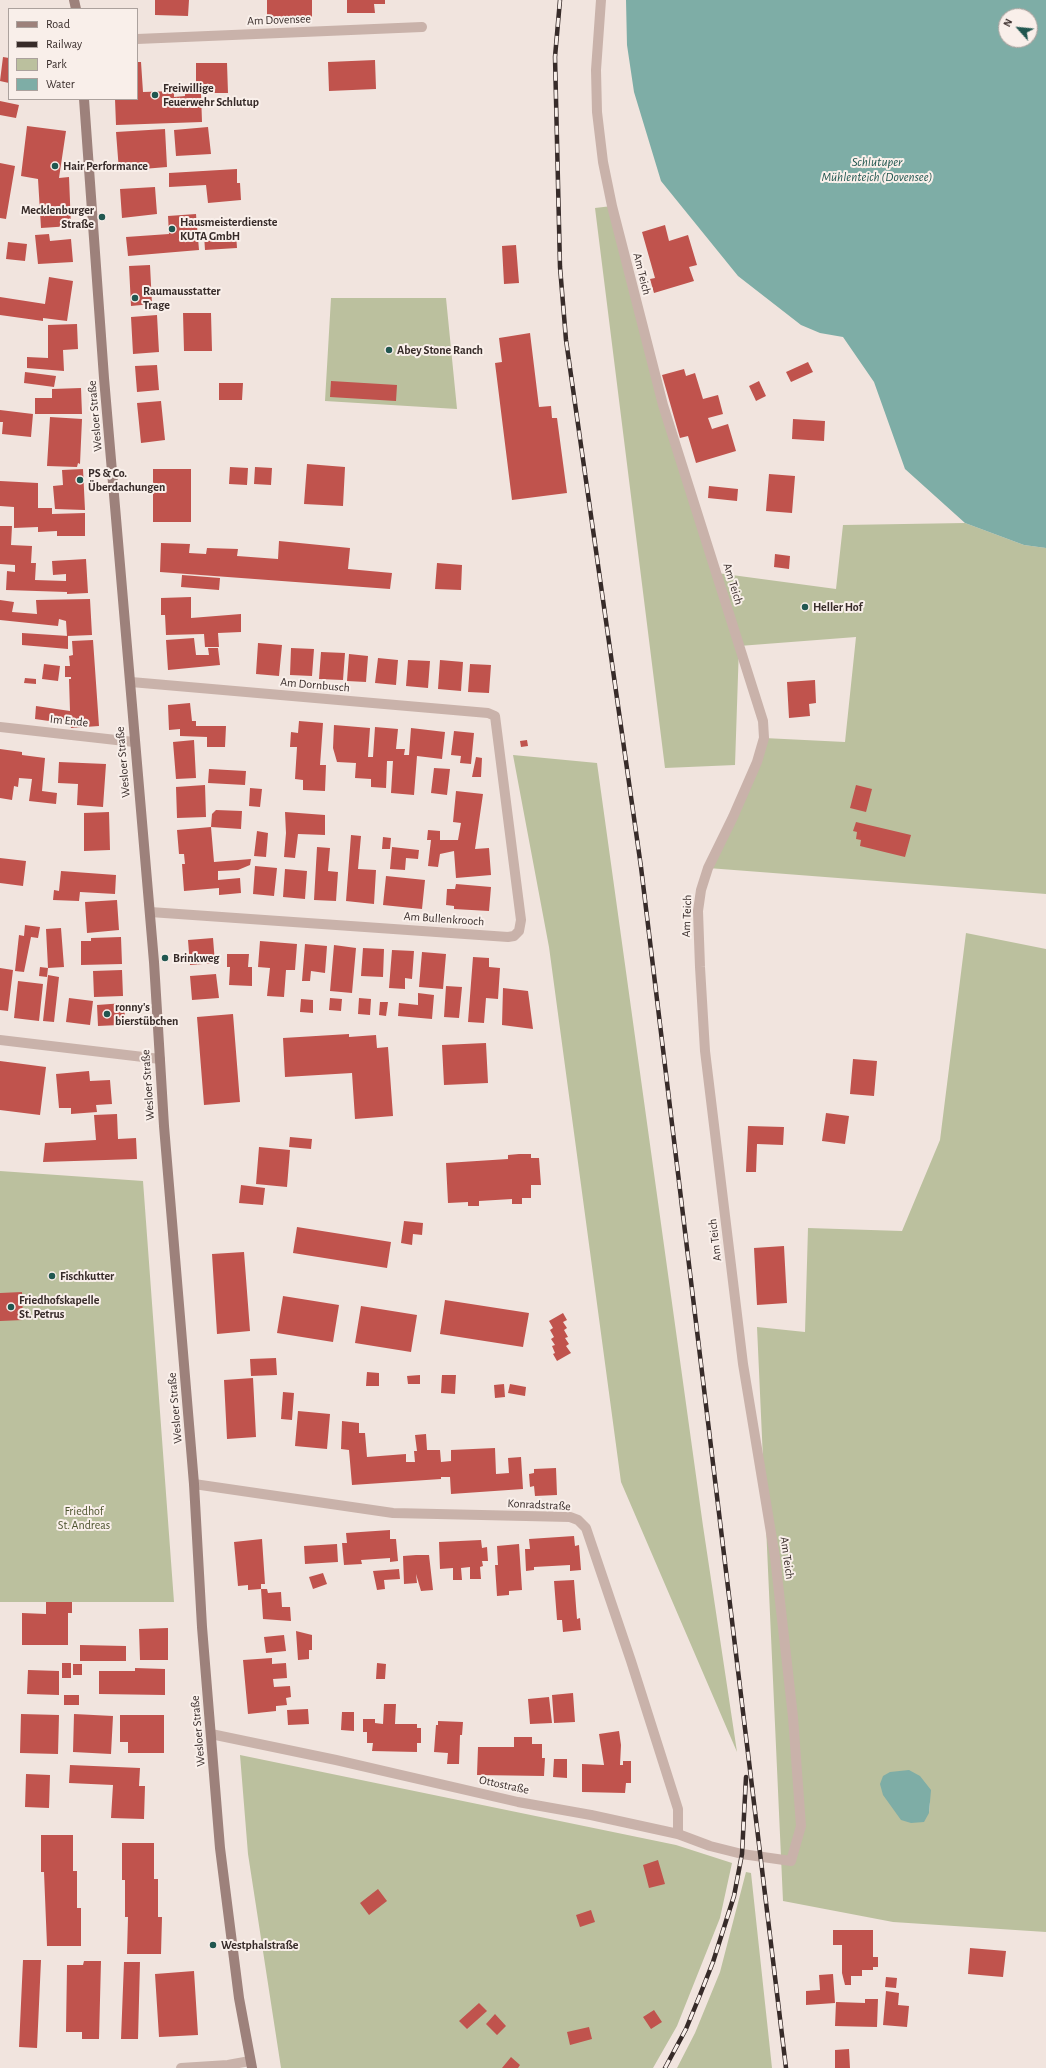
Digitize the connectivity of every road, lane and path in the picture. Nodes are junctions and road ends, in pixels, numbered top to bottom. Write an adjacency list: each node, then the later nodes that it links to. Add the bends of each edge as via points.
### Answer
1 (601, 0): 15 (street, Am Teich, via 596,70 597,112 612,206 663,406 762,722 764,738 757,762 708,868 700,890 698,911 707,1067 743,1364 775,1557 793,1717 801,1826)
2 (422, 27): 3 (street, Am Dovensee)
3 (138, 39)
4 (84, 100): 5 (street, Wesloer Straße, via 104,378)
5 (131, 682): 6 (street, Am Dornbusch, via 488,713); 8 (street, Wesloer Straße)
6 (495, 716): 9 (street, Am Bullenkrooch, via 521,920 519,931 514,936)
7 (0, 727): 8 (street, Im Ende)
8 (134, 742): 9 (street, Wesloer Straße)
9 (150, 912): 11 (street, Wesloer Straße)
10 (0, 1040): 11 (street)
11 (160, 1059): 12 (street, Wesloer Straße)
12 (194, 1484): 13 (street, Wesloer Straße); 14 (street, Konradstraße, via 393,1513 570,1517 578,1520 586,1528 678,1809)
13 (211, 1734): 14 (street, Ottostraße, via 518,1802); 16 (street, Wesloer Straße, via 230,1935 238,1998)
14 (678, 1834): 15 (street, Ottostraße, via 742,1854)
15 (790, 1861)
16 (251, 2064): 17 (street)
17 (180, 2068)

